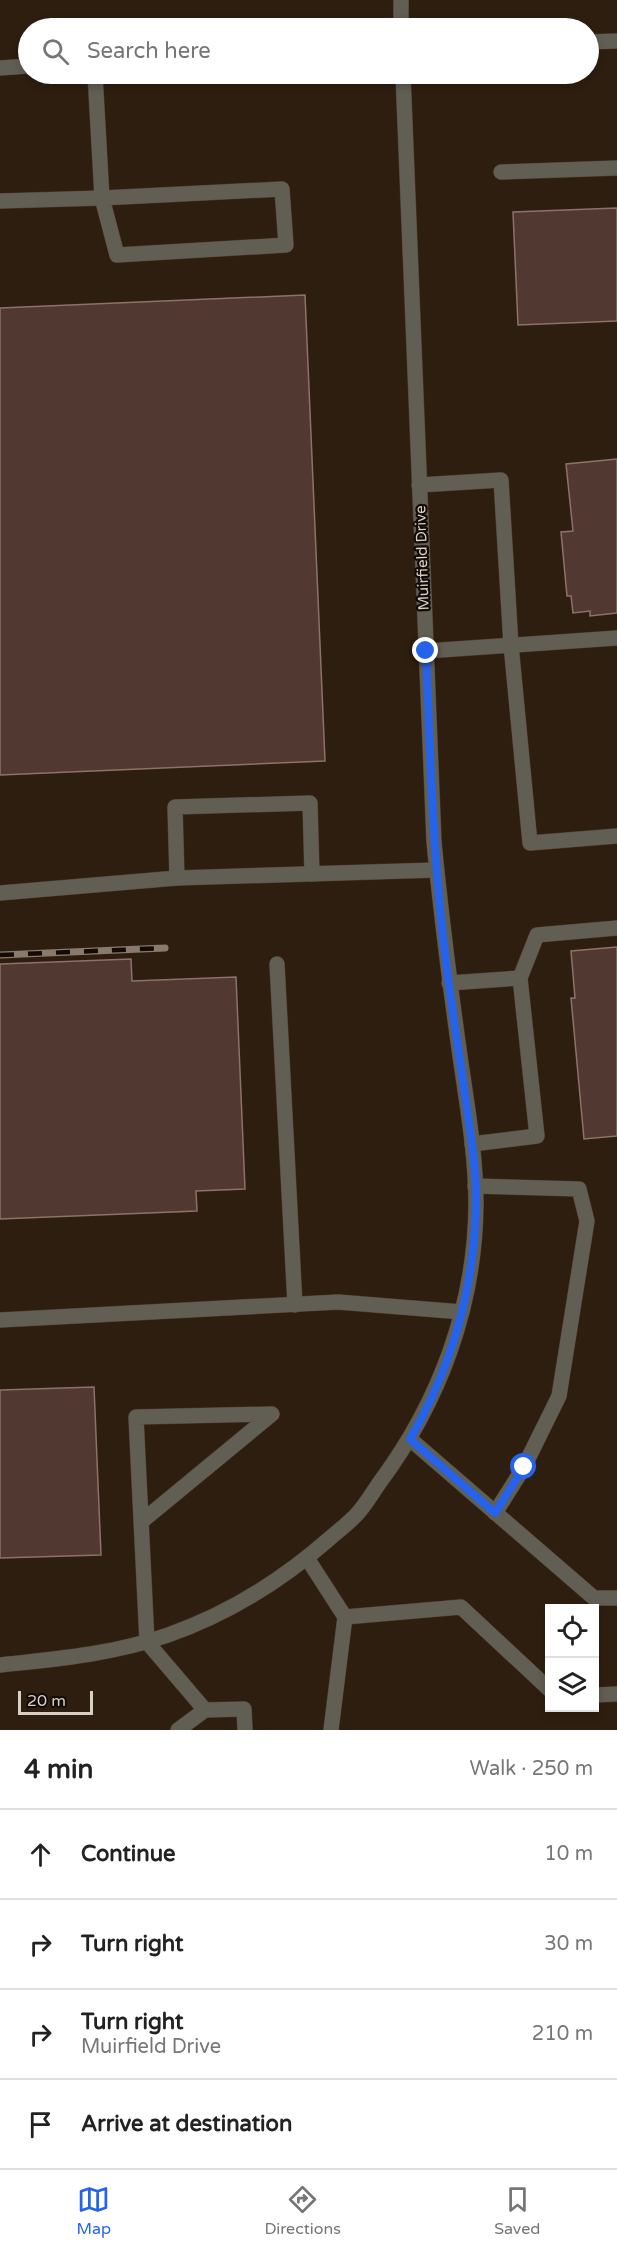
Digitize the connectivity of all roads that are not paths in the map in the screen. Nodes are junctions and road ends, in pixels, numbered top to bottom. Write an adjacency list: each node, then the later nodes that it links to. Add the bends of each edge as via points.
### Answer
1 (401, 0): 2 (street)
2 (401, 18)
3 (617, 41): 4 (street)
4 (599, 42)
5 (18, 67): 6 (street)
6 (0, 68)
7 (96, 84): 11 (street)
8 (403, 84): 13 (street, Muirfield Drive)
9 (617, 168): 10 (street)
10 (501, 172)
11 (102, 198): 11 (street, via 282,189 286,245 117,255); 12 (street)
12 (0, 201)
13 (419, 484): 15 (street, via 501,480); 16 (street, Muirfield Drive)
14 (617, 638): 15 (street)
15 (511, 645): 16 (street); 17 (street, via 530,843)
16 (426, 651): 18 (street, Muirfield Drive)
17 (617, 836)
18 (436, 870): 19 (street); 25 (street, Muirfield Drive)
19 (312, 874): 20 (street); 20 (street, via 310,803 197,806 175,807)
20 (177, 878): 21 (street)
21 (0, 893)
22 (617, 927): 24 (street, via 537,935)
23 (277, 964): 28 (street)
24 (520, 978): 25 (street); 26 (street, via 537,1136)
25 (449, 983): 26 (street, Muirfield Drive)
26 (472, 1144): 27 (street, Muirfield Drive)
27 (475, 1186): 29 (street, Muirfield Drive, via 473,1256); 32 (street, via 579,1189 587,1221 559,1396 524,1467)
28 (295, 1305): 29 (street, via 338,1302); 30 (street)
29 (462, 1312): 31 (street, Muirfield Drive, via 450,1357)
30 (0, 1320)
31 (410, 1439): 32 (street); 34 (street, Muirfield Drive, via 357,1514)
32 (495, 1513): 35 (street, via 594,1598)
33 (141, 1522): 33 (street, via 136,1417 272,1414 167,1501); 37 (street)
34 (307, 1558): 36 (street); 37 (street, Muirfield Drive, via 239,1604)
35 (617, 1598)
36 (345, 1617): 39 (street, via 461,1606); 45 (street)
37 (147, 1642): 38 (street, Muirfield Drive, via 87,1655); 42 (street)
38 (0, 1665)
39 (545, 1686)
40 (617, 1694): 41 (street)
41 (599, 1695)
42 (205, 1710): 43 (street); 44 (street, via 244,1709)
43 (178, 1730)
44 (245, 1730)
45 (331, 1730)

